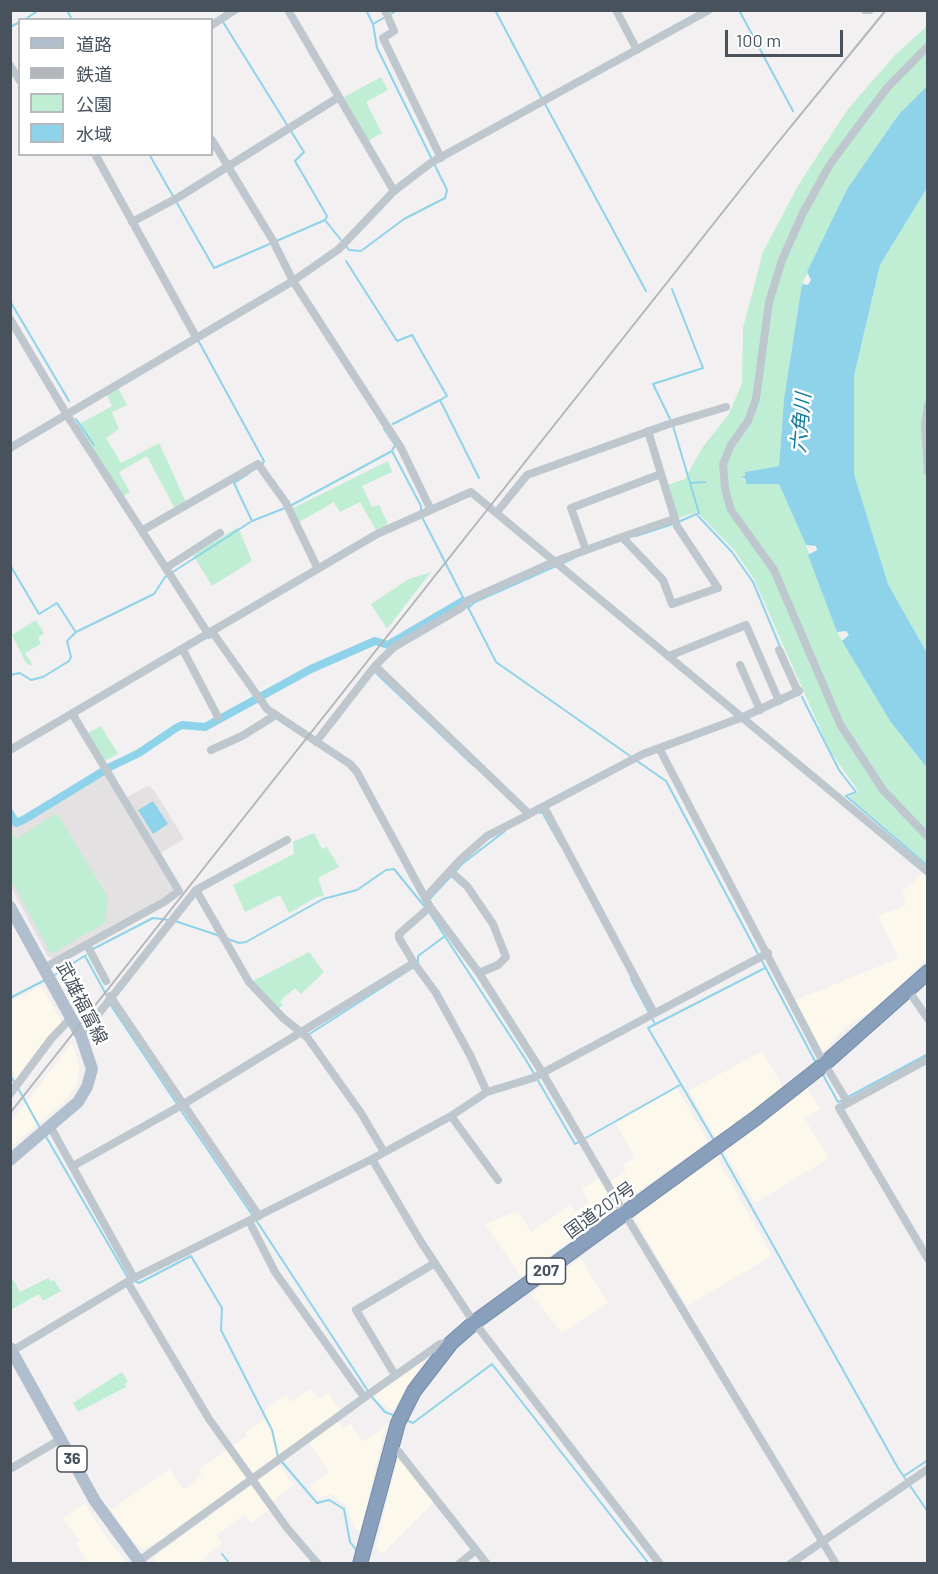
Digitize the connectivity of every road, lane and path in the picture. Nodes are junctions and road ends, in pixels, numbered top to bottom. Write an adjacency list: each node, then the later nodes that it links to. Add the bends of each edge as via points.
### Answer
1 (235, 10): 8 (street)
2 (288, 10): 13 (street)
3 (616, 10): 10 (street)
4 (709, 10): 10 (street)
5 (865, 10): 6 (street)
6 (870, 10)
7 (386, 13): 16 (street, via 394,31 383,38)
8 (213, 24)
9 (927, 46): 58 (street, via 886,88 829,166 803,213 769,302 756,399 748,422 723,464 731,510 774,570 840,724 883,790)
10 (638, 50): 16 (street)
11 (10, 65): 12 (street)
12 (18, 78)
13 (339, 97): 17 (street); 18 (street)
14 (213, 142): 17 (street)
15 (96, 156): 19 (street)
16 (437, 160): 18 (street)
17 (228, 166): 19 (street); 20 (street)
18 (394, 191): 20 (street, via 340,249)
19 (132, 222): 22 (street)
20 (293, 281): 22 (street); 30 (street, via 401,448)
21 (10, 319): 25 (street)
22 (196, 337): 25 (street)
23 (927, 405): 28 (street)
24 (726, 407): 26 (street)
25 (67, 416): 27 (street); 33 (street)
26 (648, 431): 29 (street); 31 (street, via 527,476)
27 (10, 448)
28 (927, 472)
29 (661, 474): 32 (street); 36 (street, via 571,508)
30 (424, 511): 31 (street, via 471,492); 39 (street)
31 (497, 512): 37 (street)
32 (675, 522): 35 (street); 35 (street, via 718,588 672,604 663,580)
33 (143, 530): 38 (street); 39 (street, via 258,464 288,507)
34 (220, 533): 38 (street)
35 (624, 540): 36 (street)
36 (586, 550): 37 (street)
37 (559, 564): 43 (street); 45 (street, via 469,600 394,647)
38 (166, 568): 40 (street)
39 (318, 569): 40 (street)
40 (211, 634): 41 (street); 49 (street)
41 (183, 650): 48 (street); 50 (street)
42 (779, 650): 46 (street, via 799,691)
43 (669, 656): 46 (street, via 746,625); 51 (street)
44 (740, 665): 47 (street)
45 (375, 666): 52 (street); 56 (street, via 529,814)
46 (779, 701): 47 (street)
47 (760, 711): 51 (street)
48 (74, 715): 54 (street); 65 (street, via 179,891)
49 (274, 716): 52 (street); 55 (street)
50 (218, 717)
51 (743, 717): 53 (street); 60 (street)
52 (316, 742): 63 (street, via 357,772)
53 (659, 748): 56 (street, via 627,761); 66 (street)
54 (10, 750)
55 (211, 750)
56 (544, 807): 74 (street)
57 (525, 816): 61 (street, via 487,836)
58 (927, 837)
59 (287, 840): 62 (street)
60 (927, 872)
61 (452, 873): 63 (street); 69 (street, via 467,886 493,924 506,957)
62 (196, 890): 73 (street); 78 (street, via 249,982)
63 (427, 904): 67 (street, via 399,934); 69 (street)
64 (10, 907): 70 (main road, 武雄福富線)
65 (88, 946): 70 (street); 71 (street)
66 (766, 954): 74 (street); 80 (street)
67 (416, 965): 78 (street); 82 (street, via 447,1014)
68 (927, 972): 72 (highway, 国道207号 / 207)
69 (479, 973): 81 (street)
70 (48, 974): 75 (main road, 武雄福富線)
71 (106, 981)
72 (908, 990): 76 (street); 80 (highway, 国道207号 / 207)
73 (108, 999): 77 (street); 85 (street)
74 (651, 1014): 81 (street)
75 (71, 1018): 77 (main road, 武雄福富線); 83 (street)
76 (927, 1019)
77 (81, 1036): 87 (main road, 武雄福富線, via 92,1069 87,1088 78,1102)
78 (302, 1036): 85 (street); 88 (street, via 361,1113)
79 (927, 1059): 84 (street)
80 (821, 1067): 84 (street); 93 (highway, 国道207号 / 207)
81 (538, 1075): 82 (street); 93 (street)
82 (487, 1092): 86 (street)
83 (11, 1094)
84 (846, 1101): 95 (street, via 839,1108)
85 (181, 1103): 91 (street); 94 (street)
86 (451, 1116): 88 (street); 92 (street)
87 (46, 1130): 90 (main road, 武雄福富線); 91 (street)
88 (384, 1152): 89 (street)
89 (372, 1159): 94 (street); 96 (street)
90 (10, 1160)
91 (73, 1166): 97 (street)
92 (498, 1180)
93 (626, 1215): 98 (highway, 国道207号 / 207); 108 (street)
94 (254, 1219): 97 (street); 102 (street, via 275,1272)
95 (927, 1259)
96 (435, 1263): 98 (street); 101 (street, via 356,1310)
97 (131, 1280): 100 (street); 107 (street, via 168,1353)
98 (475, 1322): 99 (highway, 国道207号 / 207); 115 (street)
99 (451, 1343): 101 (street, via 440,1344); 104 (highway, 国道207号 / 207, via 419,1383 400,1417)
100 (11, 1350): 103 (main road, 36)
101 (395, 1375): 102 (street)
102 (367, 1395): 107 (street)
103 (61, 1440): 105 (street); 111 (main road, 36, via 95,1502)
104 (390, 1446): 109 (street); 110 (highway, 国道207号 / 207)
105 (10, 1469)
106 (927, 1469): 108 (street)
107 (251, 1480): 111 (street); 112 (street)
108 (823, 1541): 116 (street); 117 (street)
109 (476, 1550): 113 (street); 114 (street)
110 (363, 1557)
111 (140, 1562)
112 (318, 1563)
113 (459, 1563)
114 (487, 1563)
115 (660, 1563)
116 (790, 1563)
117 (836, 1563)

